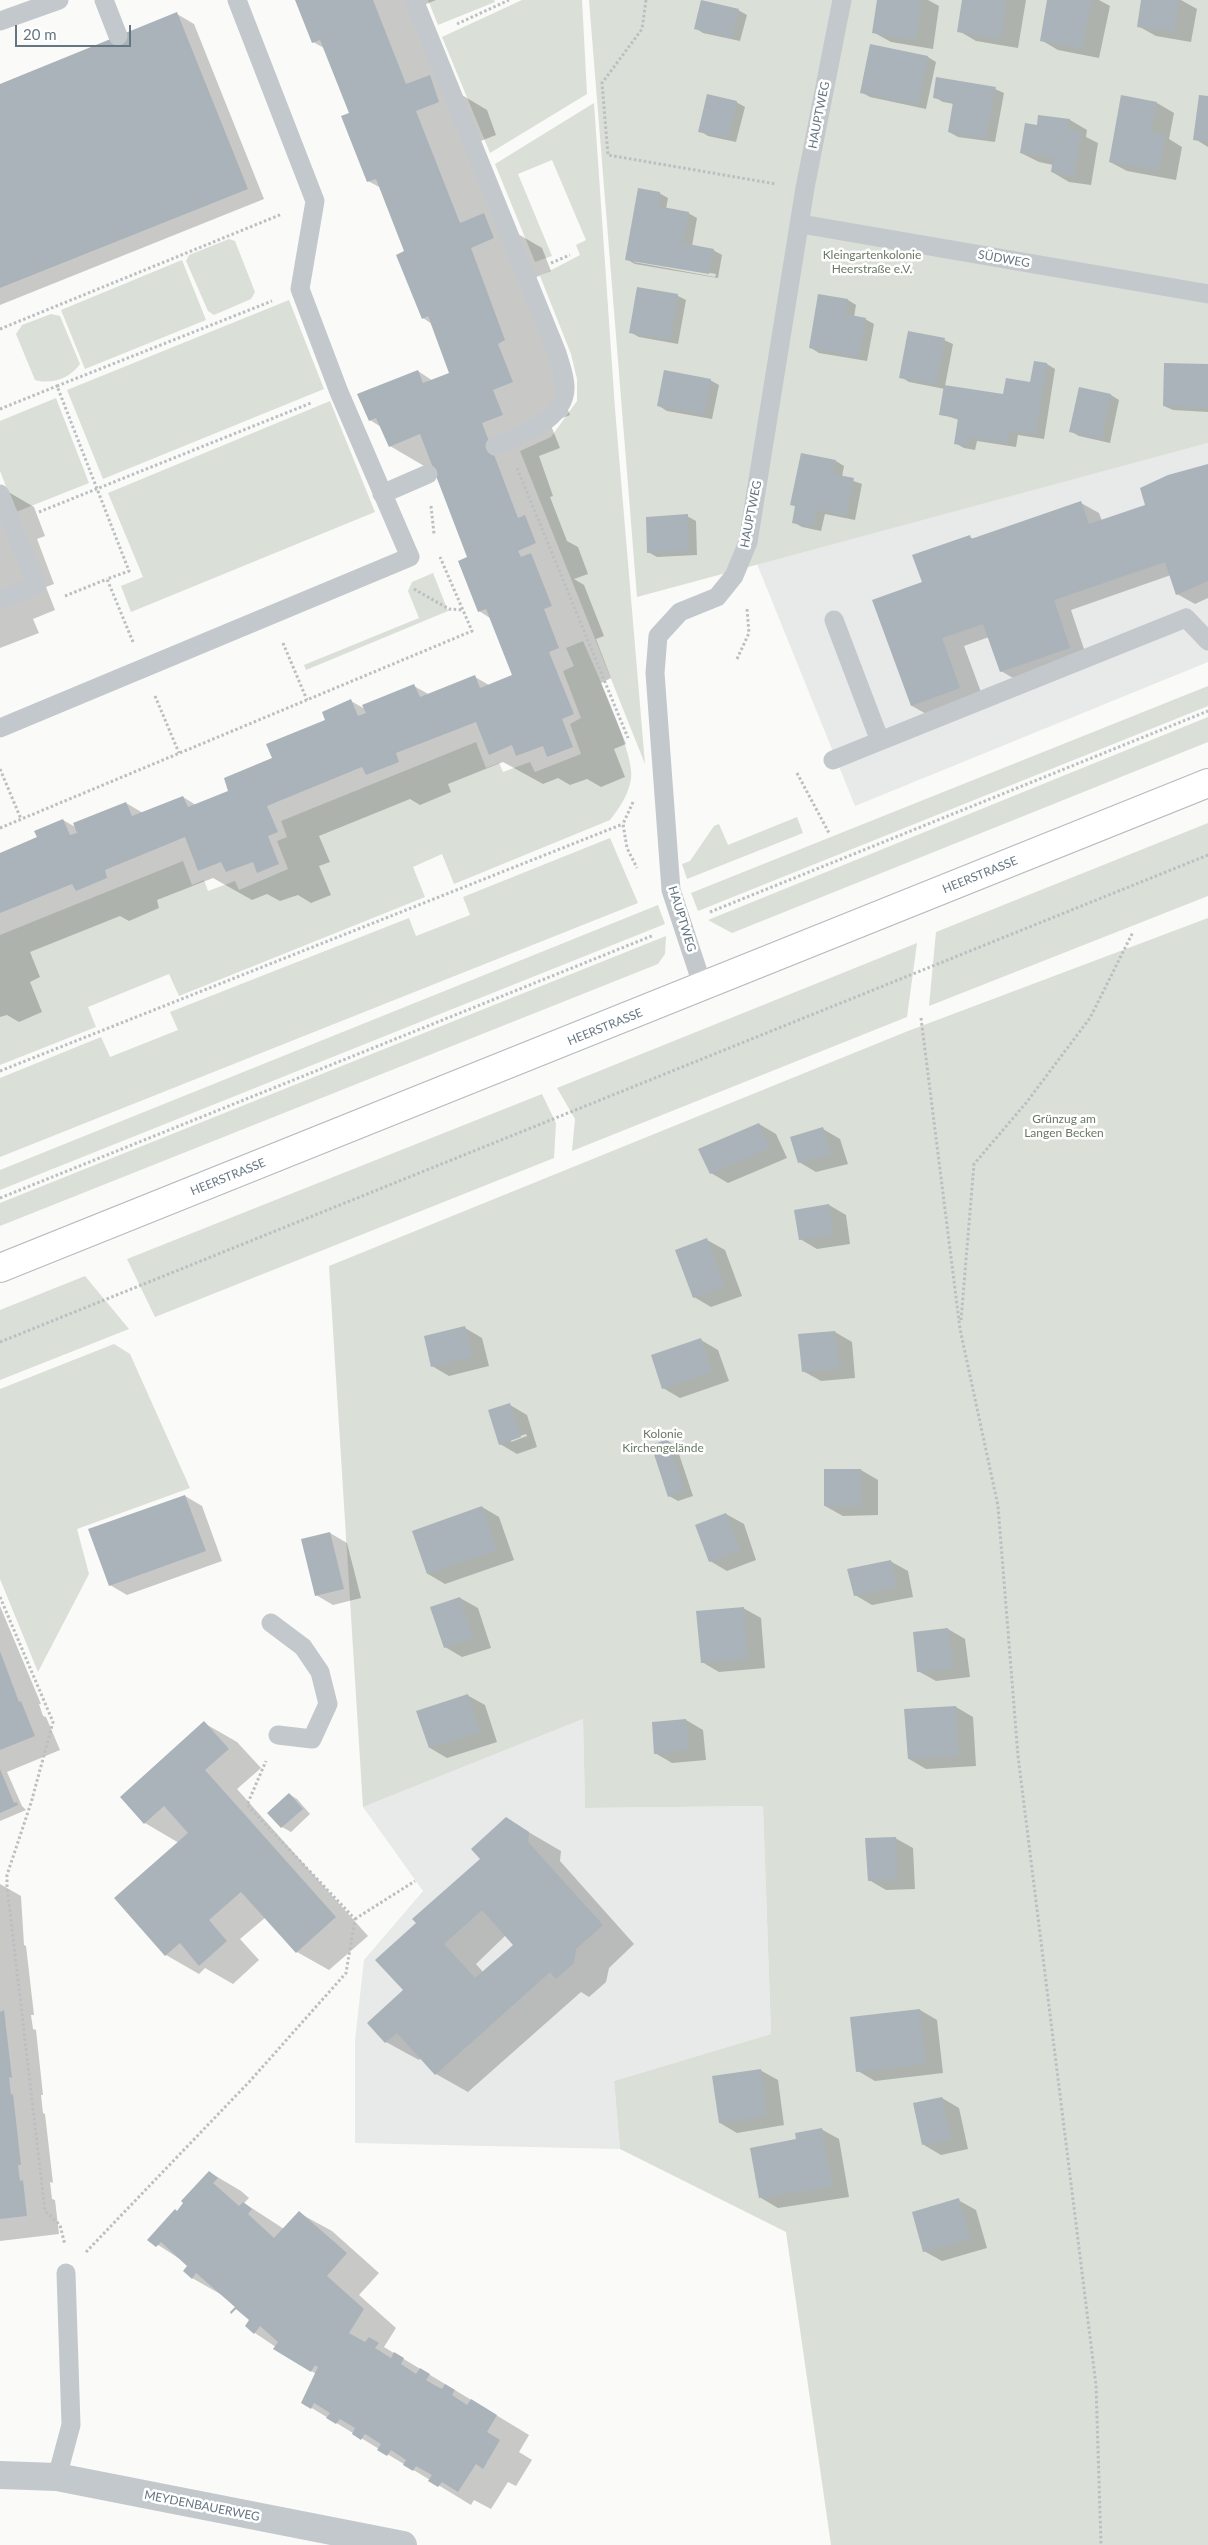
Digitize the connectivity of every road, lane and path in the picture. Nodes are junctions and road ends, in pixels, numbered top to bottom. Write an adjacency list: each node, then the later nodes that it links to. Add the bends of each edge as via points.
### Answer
1 (59, 0): 8 (lane)
2 (104, 0): 9 (lane)
3 (237, 0): 12 (lane)
4 (414, 0): 10 (lane)
5 (509, 0): 10 (path)
6 (646, 0): 11 (path, via 642,29 602,82 608,155)
7 (842, 0): 11 (lane, HAUPTWEG)
8 (0, 21)
9 (118, 36)
10 (429, 36): 20 (lane, via 557,353 565,388 558,408 544,422)
11 (805, 188): 13 (lane, HAUPTWEG)
12 (315, 201): 14 (lane); 16 (path)
13 (801, 224): 15 (lane, SÜDWEG); 28 (lane, HAUPTWEG, via 748,542)
14 (300, 290): 17 (path); 18 (lane)
15 (1208, 294)
16 (0, 329)
17 (57, 386): 19 (path); 22 (path)
18 (339, 392): 22 (path); 24 (lane)
19 (0, 409)
20 (500, 444): 40 (path)
21 (428, 474): 24 (lane)
22 (98, 490): 25 (path); 35 (path, via 129,571 107,579)
23 (0, 494): 25 (lane)
24 (382, 494): 26 (lane)
25 (12, 522): 29 (lane, via 36,585)
26 (410, 557): 27 (lane); 30 (path, via 436,546)
27 (385, 568): 30 (path, via 397,579 449,609); 31 (lane)
28 (734, 576): 34 (path, via 746,601 749,633); 52 (lane, HAUPTWEG, via 717,597 680,612 658,636 655,673)
29 (0, 600)
30 (463, 610): 36 (path, via 472,631)
31 (271, 615): 35 (lane); 36 (path)
32 (834, 620): 39 (lane)
33 (1208, 642): 39 (lane, via 1186,618)
34 (737, 659)
35 (144, 668): 38 (lane); 41 (path)
36 (307, 700): 41 (path)
37 (1208, 711): 53 (path)
38 (0, 728)
39 (880, 741): 42 (lane)
40 (630, 744)
41 (179, 753): 47 (path)
42 (833, 760)
43 (0, 769): 47 (path)
44 (797, 773): 50 (path)
45 (1208, 783): 55 (main road, HEERSTRASSE)
46 (635, 797): 48 (path)
47 (21, 819): 49 (path)
48 (623, 824): 52 (path, via 628,848 639,871); 57 (path)
49 (0, 828)
50 (829, 833)
51 (1208, 854): 61 (path)
52 (674, 896): 53 (lane, HAUPTWEG)
53 (684, 923): 55 (lane, HAUPTWEG); 58 (path)
54 (1133, 932): 60 (path, via 1090,1018 1026,1103 974,1164)
55 (703, 987): 59 (main road, HEERSTRASSE)
56 (921, 1018): 60 (path)
57 (0, 1071)
58 (0, 1198)
59 (0, 1268)
60 (960, 1329): 71 (path, via 998,1506 1018,1756 1096,2385)
61 (0, 1342)
62 (0, 1597): 67 (path, via 53,1722 7,1886 46,2211 60,2225)
63 (272, 1623): 64 (lane, via 303,1647 320,1672 328,1704 312,1739)
64 (278, 1735): 66 (path, via 247,1805)
65 (415, 1881): 66 (path)
66 (355, 1919): 67 (path, via 346,1974 250,2081)
67 (66, 2273): 69 (lane, via 71,2425)
68 (0, 2476): 69 (street, MEYDENBAUERWEG)
69 (56, 2477): 70 (street, MEYDENBAUERWEG)
70 (403, 2545)
71 (1101, 2545)

